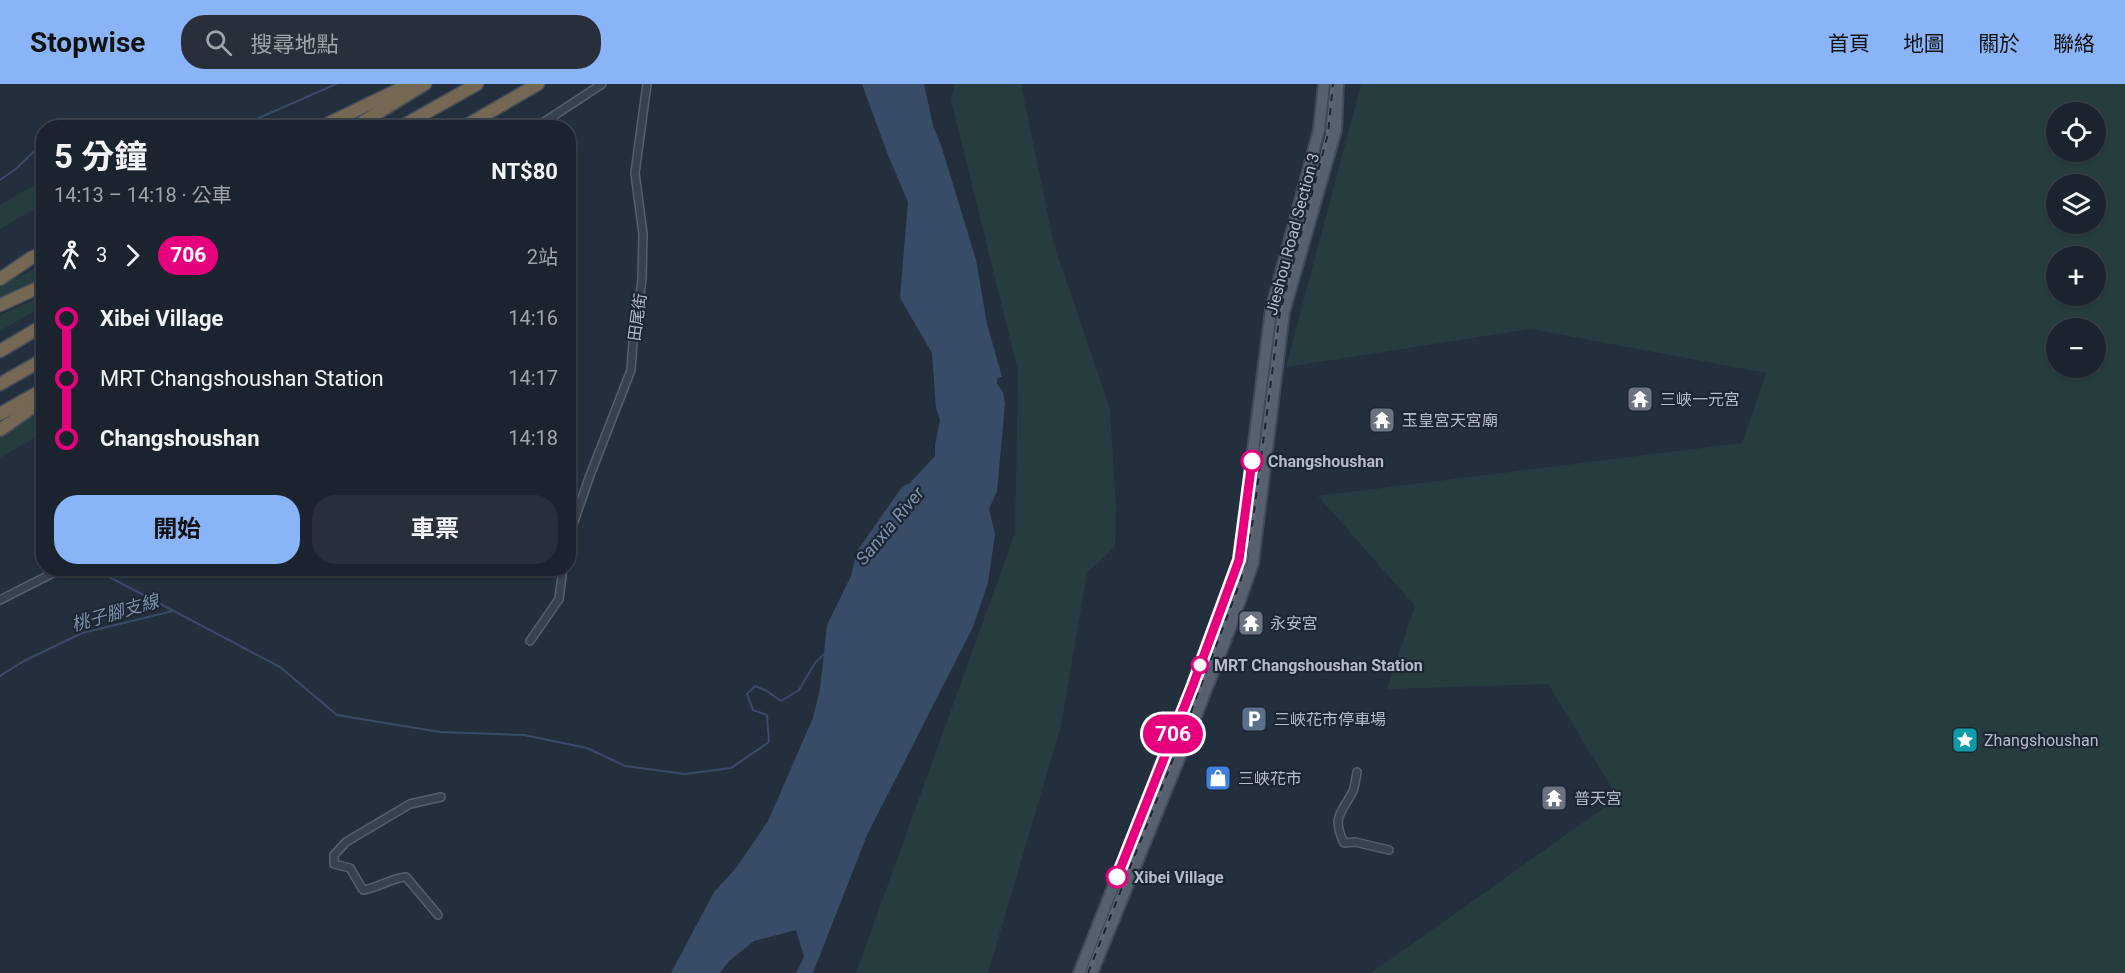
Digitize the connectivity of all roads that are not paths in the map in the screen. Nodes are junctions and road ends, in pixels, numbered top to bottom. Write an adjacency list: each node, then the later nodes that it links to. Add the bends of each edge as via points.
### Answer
1 (410, 84): 10 (highway)
2 (425, 84): 11 (highway)
3 (477, 84): 12 (highway)
4 (538, 84): 9 (highway)
5 (602, 84): 15 (street)
6 (647, 84): 28 (street, 田尾街, via 635,173 643,245 631,370)
7 (1324, 84): 37 (main road, Jieshou Road Section 3, via 1319,130 1271,310 1239,560)
8 (1338, 84): 38 (main road, Jieshou Road Section 3, via 1336,130 1284,312 1253,563)
9 (500, 108): 13 (highway); 14 (highway)
10 (336, 120)
11 (366, 120)
12 (413, 120)
13 (477, 120)
14 (483, 120)
15 (547, 120)
16 (36, 256): 17 (highway)
17 (0, 279)
18 (36, 288): 19 (highway)
19 (0, 304)
20 (36, 330): 21 (highway)
21 (0, 351)
22 (36, 364): 23 (highway)
23 (0, 384)
24 (36, 394): 26 (highway)
25 (36, 405): 27 (highway)
26 (0, 414)
27 (0, 430)
28 (576, 516)
29 (47, 576): 31 (street)
30 (562, 576): 32 (street, via 559,599)
31 (0, 600)
32 (530, 641)
33 (1357, 772): 35 (street, via 1354,789 1337,816 1340,834 1344,843)
34 (441, 796): 36 (street, via 410,804 346,842 334,855 334,864 350,868 363,890 406,877)
35 (1389, 850)
36 (438, 915)
37 (1079, 973)
38 (1092, 973)

